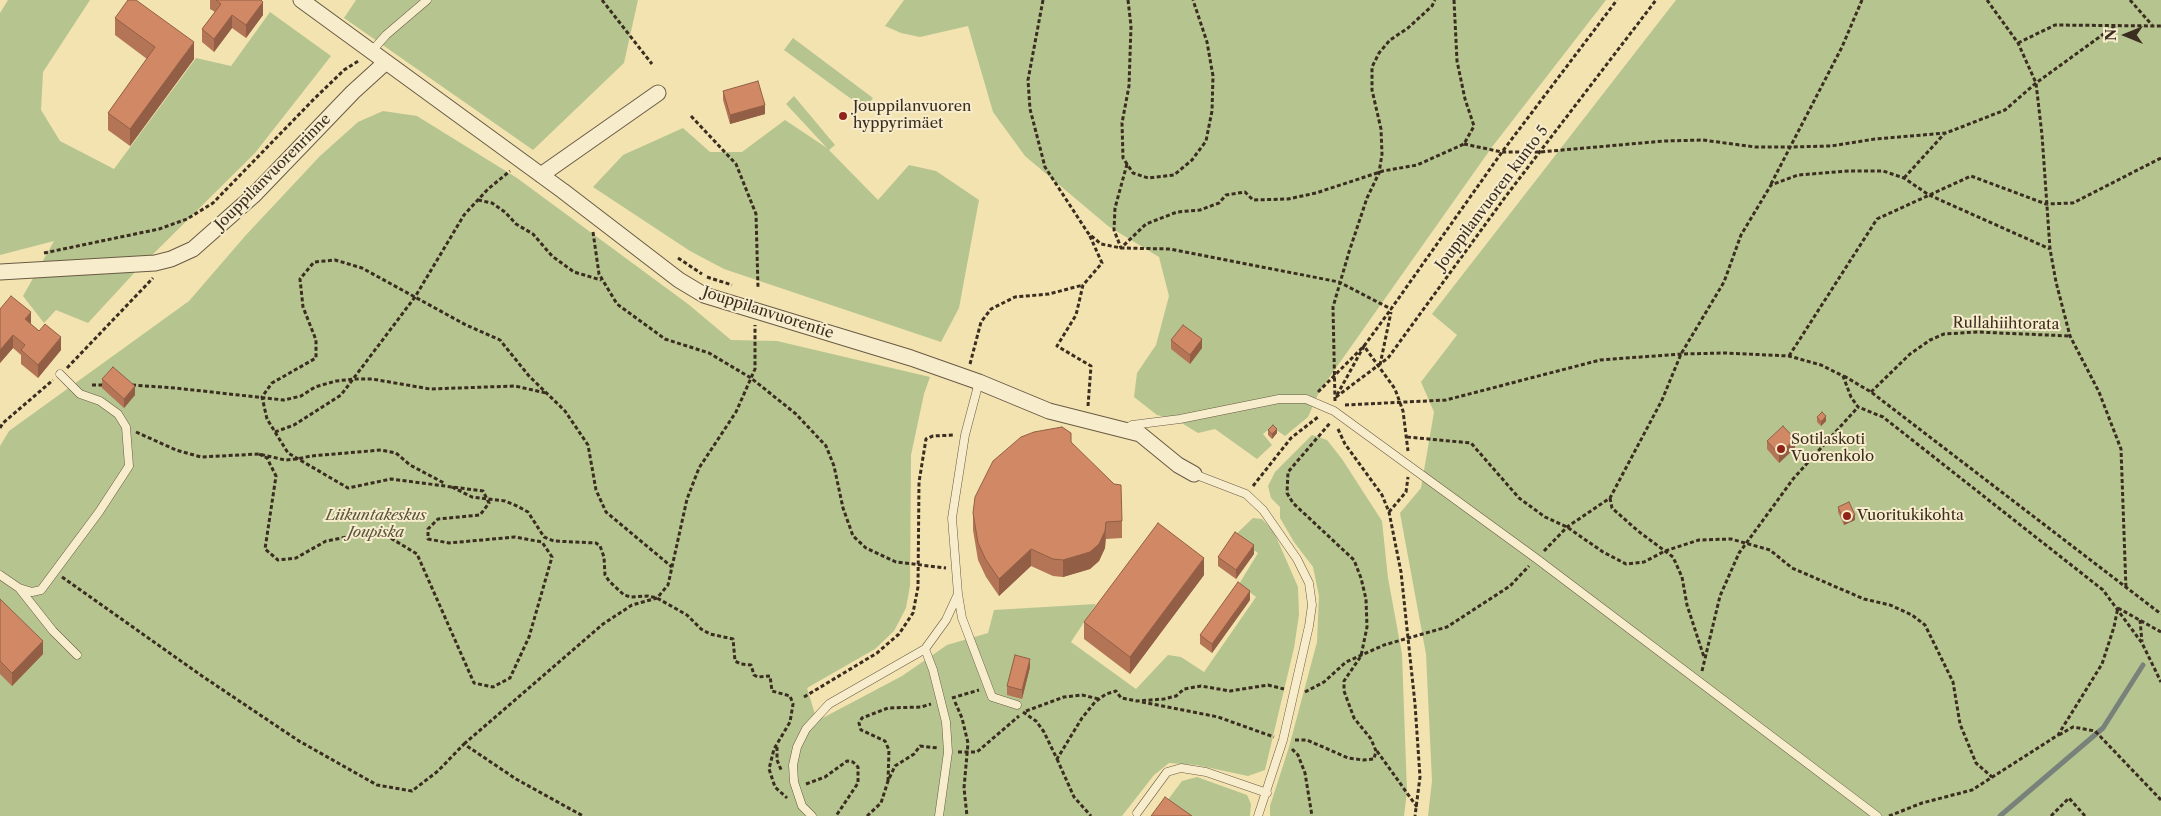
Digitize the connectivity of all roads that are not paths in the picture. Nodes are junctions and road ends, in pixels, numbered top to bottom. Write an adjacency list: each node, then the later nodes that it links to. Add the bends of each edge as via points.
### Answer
1 (300, 0): 3 (street, Jouppilanvuorentie)
2 (426, 0): 3 (lane, via 386,35)
3 (372, 52): 4 (street, Jouppilanvuorentie)
4 (386, 62): 6 (street, Jouppilanvuorentie); 7 (street, Jouppilanvuorenrinne, via 253,196 193,249 155,263)
5 (658, 94): 6 (street)
6 (541, 175): 9 (street, Jouppilanvuorentie, via 679,280 704,295)
7 (0, 272)
8 (60, 374): 13 (lane, via 80,394 100,400 118,414 126,427 129,466 41,590 32,592)
9 (979, 382): 10 (street, Jouppilanvuorentie, via 1049,411); 14 (lane, via 965,435 952,518)
10 (1123, 430): 11 (street, Jouppilanvuorentie, via 1140,434); 25 (lane, via 1132,425 1279,399 1306,399 1332,410 1537,559)
11 (1194, 474): 18 (lane, via 1246,494 1263,510 1297,559 1309,583 1312,605 1295,691)
12 (0, 575): 13 (lane)
13 (19, 588): 16 (lane, via 53,631)
14 (958, 594): 15 (lane, via 946,620); 17 (lane, via 962,618 992,697)
15 (925, 649): 19 (lane, via 934,670 946,722 947,750); 21 (lane, via 830,704 806,729 793,765 794,782 802,806)
16 (78, 655)
17 (1017, 705)
18 (1267, 793): 20 (lane, via 1206,772 1181,768 1167,772); 24 (lane)
19 (940, 798): 22 (lane); 23 (lane)
20 (1137, 813)
21 (812, 816)
22 (933, 816)
23 (939, 816)
24 (1258, 816)
25 (1877, 816)

